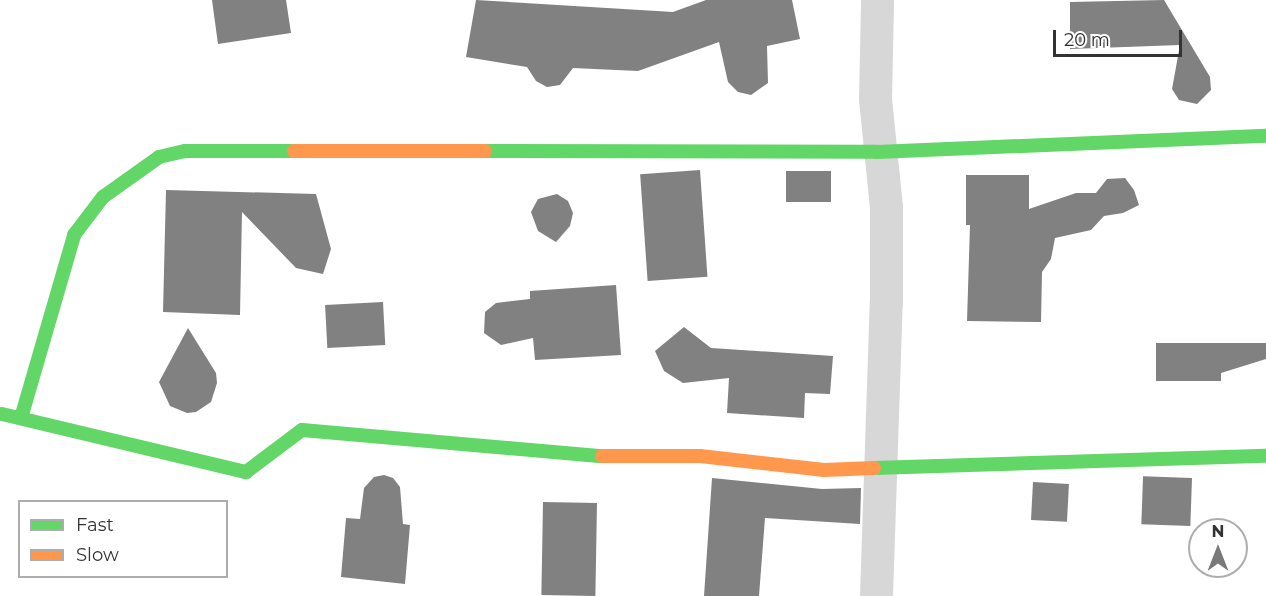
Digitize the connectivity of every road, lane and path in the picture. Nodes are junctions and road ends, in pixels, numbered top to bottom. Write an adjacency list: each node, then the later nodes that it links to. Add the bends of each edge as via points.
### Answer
1 (877, 0): 3 (street, via 875,99)
2 (1266, 136): 3 (street)
3 (881, 152): 5 (street, via 227,149 159,157 103,197 74,235); 7 (street, via 886,207)
4 (0, 413): 5 (street)
5 (21, 418): 7 (street, via 246,472 302,430 636,459 700,456 824,470)
6 (1266, 456): 7 (street)
7 (882, 465): 8 (street)
8 (876, 596)

